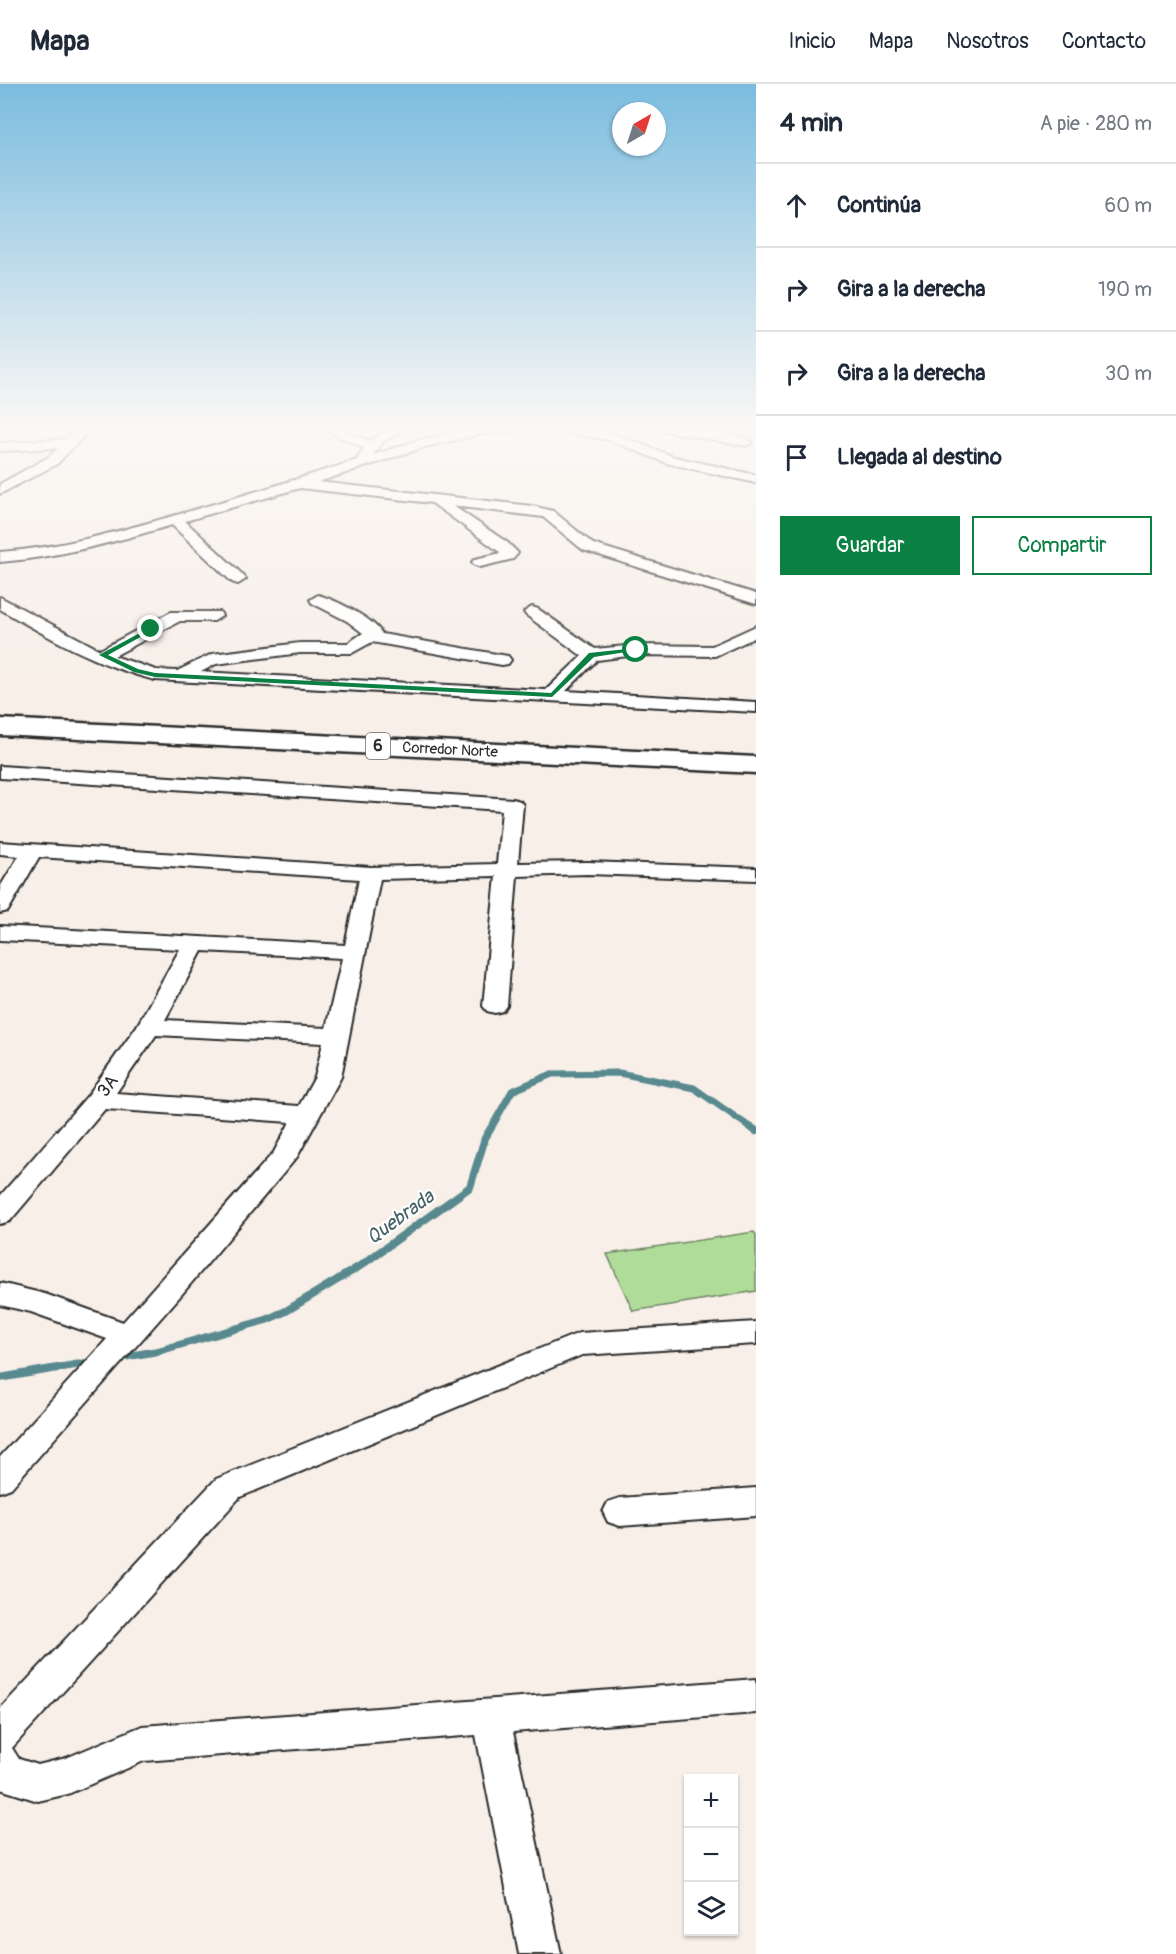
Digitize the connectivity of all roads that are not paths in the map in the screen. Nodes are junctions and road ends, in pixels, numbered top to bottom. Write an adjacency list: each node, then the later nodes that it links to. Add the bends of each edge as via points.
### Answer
1 (197, 513): 4 (street)
2 (454, 513): 6 (street, via 510,553)
3 (545, 513): 9 (street, via 588,547)
4 (174, 520): 5 (street, via 86,545); 7 (street)
5 (0, 557)
6 (480, 562)
7 (238, 579)
8 (318, 600): 14 (street, via 372,630)
9 (756, 601)
10 (0, 602): 15 (street)
11 (532, 612): 16 (street)
12 (214, 616): 15 (street, via 177,616)
13 (756, 631): 16 (street, via 715,651 636,650)
14 (372, 637): 17 (street); 18 (street, via 352,648 300,648 212,659)
15 (103, 655): 18 (street, via 136,670)
16 (592, 655): 19 (street)
17 (502, 660)
18 (181, 676): 19 (street)
19 (552, 695): 20 (street)
20 (756, 707)
21 (0, 713): 23 (highway, Corredor Norte / 6)
22 (0, 727): 24 (highway, Corredor Norte / 6)
23 (756, 751)
24 (756, 765)
25 (0, 772): 28 (street, via 513,805)
26 (0, 848): 27 (street)
27 (32, 850): 29 (street); 31 (street)
28 (506, 872): 29 (street); 30 (street, via 588,868); 35 (street)
29 (371, 873): 34 (street)
30 (756, 874)
31 (0, 906)
32 (0, 933): 33 (street)
33 (195, 943): 34 (street); 36 (street, 3A)
34 (354, 952): 37 (street)
35 (495, 1006)
36 (149, 1027): 37 (street); 38 (street, 3A)
37 (336, 1036): 39 (street, via 328,1077)
38 (98, 1100): 39 (street); 40 (street, 3A)
39 (307, 1115): 43 (street, via 284,1157)
40 (0, 1214)
41 (0, 1294): 43 (street, via 35,1302)
42 (756, 1334): 49 (street, via 579,1344 228,1488)
43 (125, 1339): 44 (street)
44 (0, 1479)
45 (756, 1502): 46 (street)
46 (620, 1512)
47 (756, 1696): 48 (street)
48 (491, 1717): 50 (street, via 142,1744 68,1776 38,1783 7,1774); 51 (street)
49 (0, 1735)
50 (0, 1761)
51 (540, 1954)

